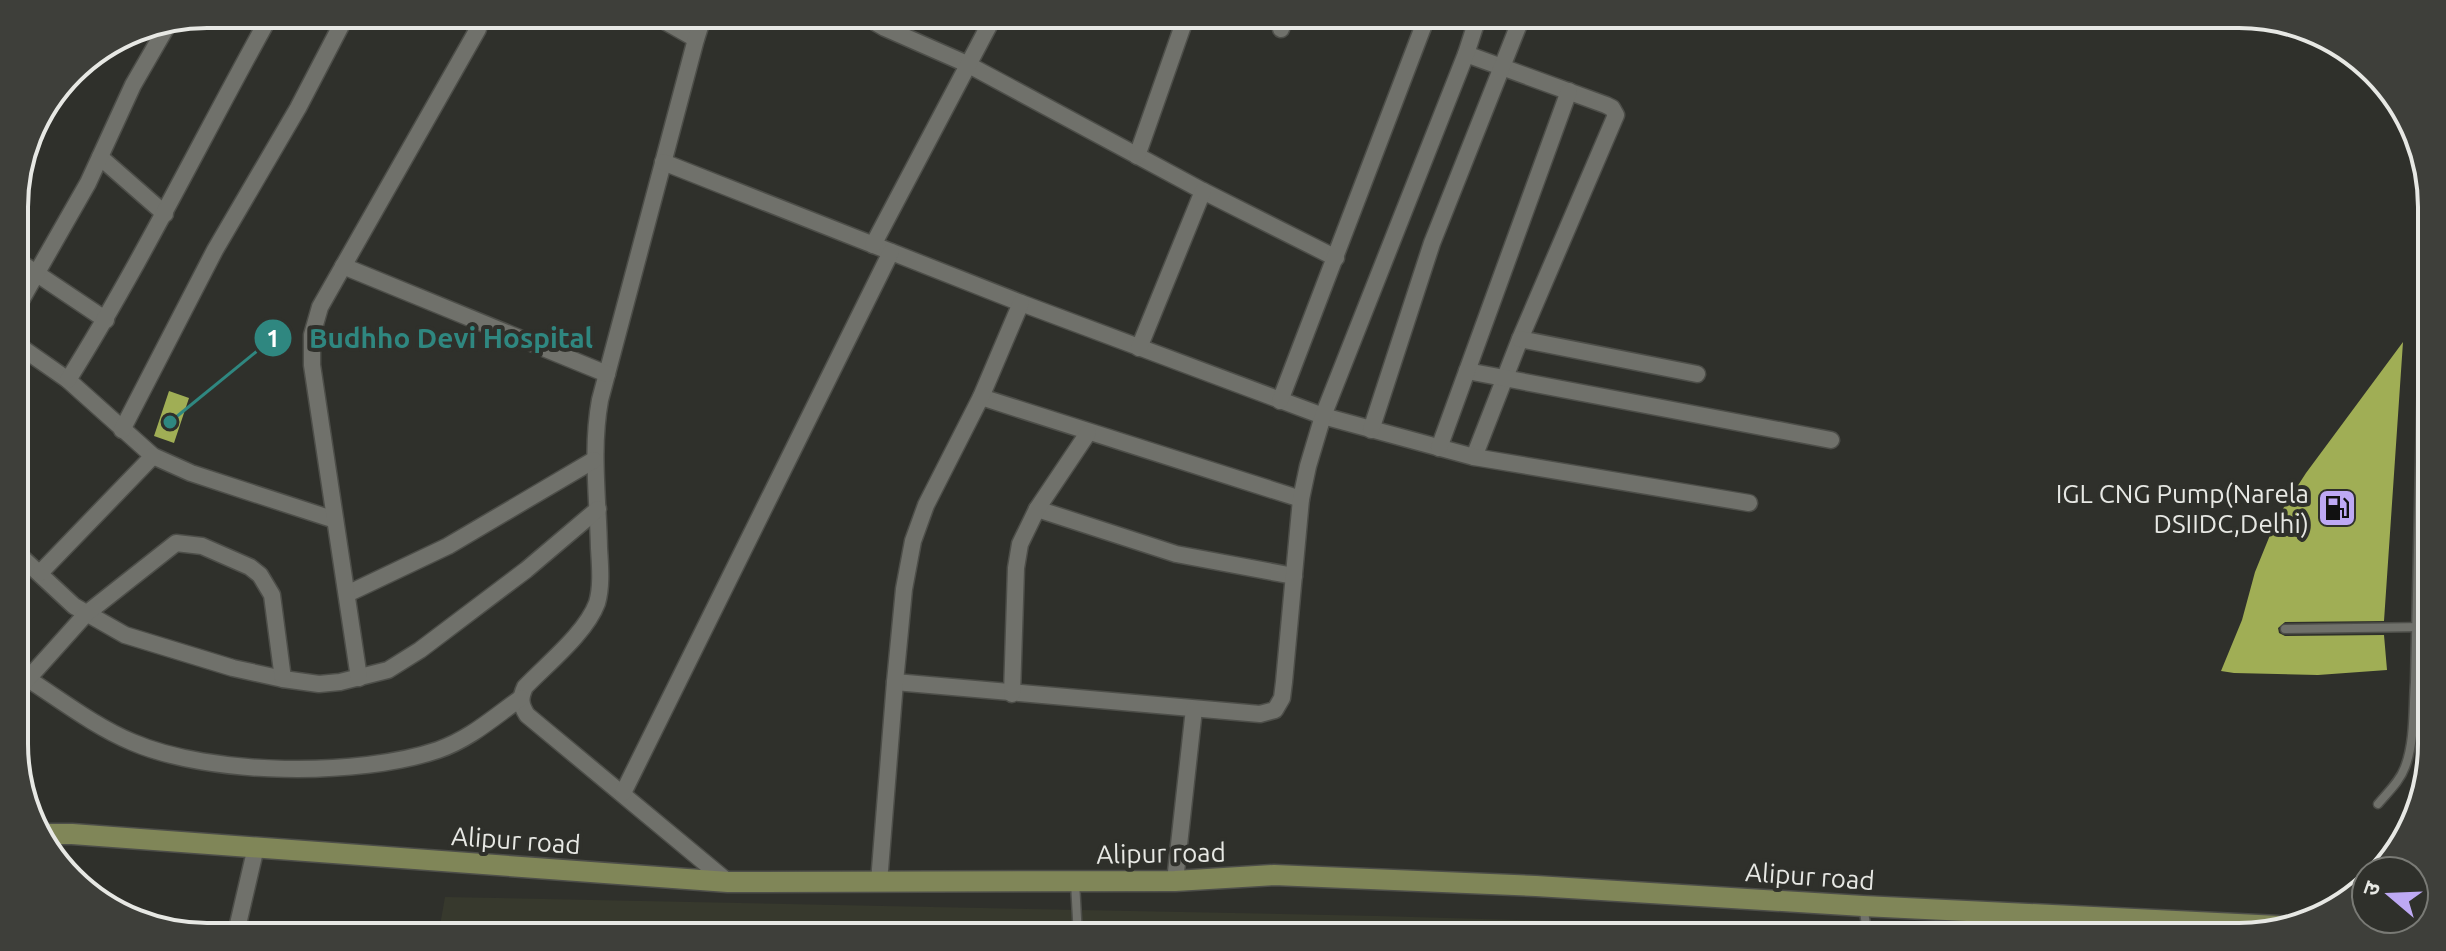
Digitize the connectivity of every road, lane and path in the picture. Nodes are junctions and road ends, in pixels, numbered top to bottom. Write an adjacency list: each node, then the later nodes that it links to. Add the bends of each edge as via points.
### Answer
1 (264, 28): 22 (street)
2 (340, 28): 43 (street)
3 (677, 28): 13 (street)
4 (700, 28): 13 (street)
5 (885, 28): 15 (street)
6 (987, 28): 15 (street)
7 (1182, 28): 18 (street)
8 (1423, 28): 25 (street)
9 (1474, 28): 14 (street)
10 (1518, 28): 16 (street)
11 (478, 29): 26 (street)
12 (163, 34): 19 (street)
13 (696, 39): 20 (street)
14 (1466, 54): 16 (street); 42 (street)
15 (967, 64): 18 (street); 23 (street)
16 (1503, 66): 17 (street); 44 (street, via 1432,243)
17 (1569, 91): 32 (street, via 1612,108 1616,115); 35 (street)
18 (1137, 156): 21 (street)
19 (100, 157): 22 (street); 28 (street)
20 (663, 162): 23 (street); 36 (street)
21 (1203, 191): 25 (street); 33 (street)
22 (165, 214): 31 (street)
23 (873, 245): 24 (street)
24 (891, 252): 30 (street); 72 (street)
25 (1336, 258): 41 (street)
26 (343, 266): 36 (street); 55 (street, via 320,307 312,335)
27 (28, 269): 28 (street)
28 (36, 275): 29 (street); 31 (street)
29 (28, 289)
30 (1021, 303): 33 (street); 40 (street)
31 (106, 320): 39 (street)
32 (1520, 339): 37 (street); 38 (street)
33 (1139, 348): 41 (street)
34 (28, 352): 39 (street)
35 (1467, 371): 38 (street); 47 (street)
36 (607, 374): 50 (street)
37 (1697, 374)
38 (1504, 377): 46 (street); 49 (street)
39 (68, 380): 43 (street)
40 (981, 397): 45 (street); 67 (street, via 913,541)
41 (1280, 401): 42 (street)
42 (1323, 416): 44 (street); 51 (street)
43 (122, 430): 48 (street)
44 (1371, 430): 47 (street)
45 (1088, 433): 51 (street); 54 (street)
46 (1831, 440)
47 (1439, 448): 49 (street)
48 (153, 456): 55 (street); 57 (street)
49 (1474, 457): 52 (street)
50 (594, 460): 53 (street); 59 (street, via 448,546)
51 (1301, 499): 58 (street)
52 (1749, 503)
53 (598, 509): 64 (street, via 420,650 388,670); 70 (street, via 597,602)
54 (1037, 509): 58 (street, via 1176,554); 69 (street, via 1020,544 1016,568)
55 (335, 520): 59 (street)
56 (28, 564): 57 (street)
57 (40, 573): 60 (street)
58 (1294, 576): 71 (street, via 1282,698 1275,710 1260,714)
59 (347, 594): 64 (street)
60 (86, 614): 65 (street); 66 (street, via 125,635); 66 (street, via 176,543 202,546 250,567 267,583)
61 (2418, 627): 62 (lane)
62 (2285, 629)
63 (2418, 640): 73 (lane, via 2406,765)
64 (359, 678): 66 (street, via 319,684)
65 (28, 679)
66 (283, 679)
67 (895, 682): 69 (street); 79 (street)
68 (28, 688): 70 (street, via 145,747 183,758 285,769 381,763 440,749 469,736)
69 (1012, 694): 71 (street)
70 (521, 698): 72 (street, via 527,715)
71 (1194, 709): 77 (street)
72 (623, 793): 78 (street)
73 (2378, 804)
74 (53, 835): 75 (street, Alipur road)
75 (256, 847): 78 (street, Alipur road); 81 (street)
76 (1075, 881): 77 (street, Alipur road); 79 (street, Alipur road); 82 (lane)
77 (1175, 881): 80 (street, Alipur road, via 1274,875)
78 (728, 882): 79 (street, Alipur road)
79 (879, 882)
80 (1863, 906): 83 (lane); 84 (street, Alipur road)
81 (238, 923)
82 (1077, 923)
83 (1866, 923)
84 (2217, 923)

